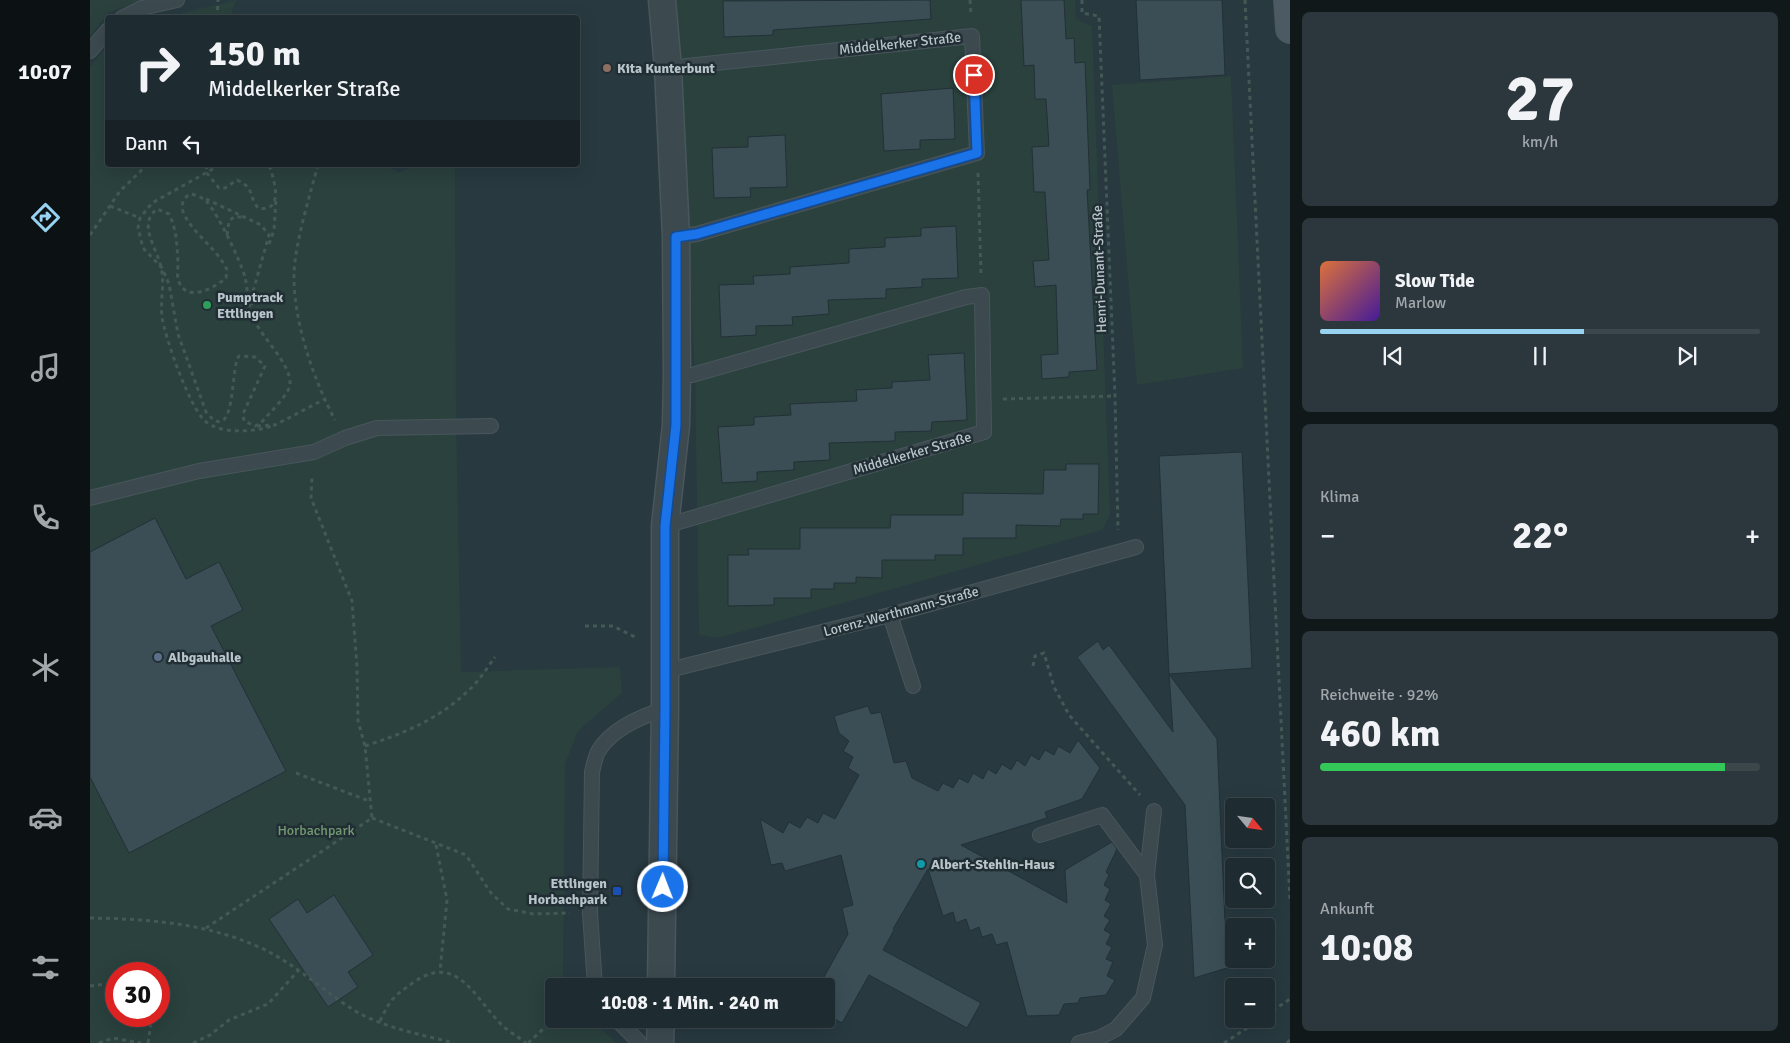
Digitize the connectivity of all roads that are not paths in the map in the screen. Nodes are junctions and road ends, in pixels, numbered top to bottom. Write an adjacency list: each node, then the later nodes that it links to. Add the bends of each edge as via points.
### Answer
1 (178, 0): 4 (lane, via 142,8)
2 (662, 0): 8 (street)
3 (1288, 0): 5 (main road)
4 (128, 15)
5 (1290, 29)
6 (105, 34): 7 (lane)
7 (90, 51)
8 (668, 68): 9 (street); 9 (lane, Middelkerker Straße, via 972,36 977,153 697,234)
9 (676, 237): 10 (street)
10 (677, 375): 13 (street, via 676,425); 13 (lane, Middelkerker Straße, via 692,375 982,295 984,432)
11 (491, 426): 12 (lane, via 377,428 314,452 199,470)
12 (90, 498)
13 (665, 526): 16 (street)
14 (1136, 548): 15 (lane, Lorenz-Werthmann-Straße)
15 (890, 614): 16 (lane, Lorenz-Werthmann-Straße); 17 (lane)
16 (665, 671): 18 (street)
17 (913, 686)
18 (665, 709): 22 (lane, via 645,715 612,735 599,751 592,772 590,913); 23 (street)
19 (1154, 811): 21 (lane)
20 (1040, 836): 21 (lane, via 1102,815)
21 (1147, 875): 28 (lane, via 1155,945 1143,998 1116,1029)
22 (594, 978)
23 (661, 978)
24 (625, 1028): 26 (lane)
25 (661, 1028): 27 (street)
26 (640, 1043)
27 (660, 1043)
28 (1079, 1043)

